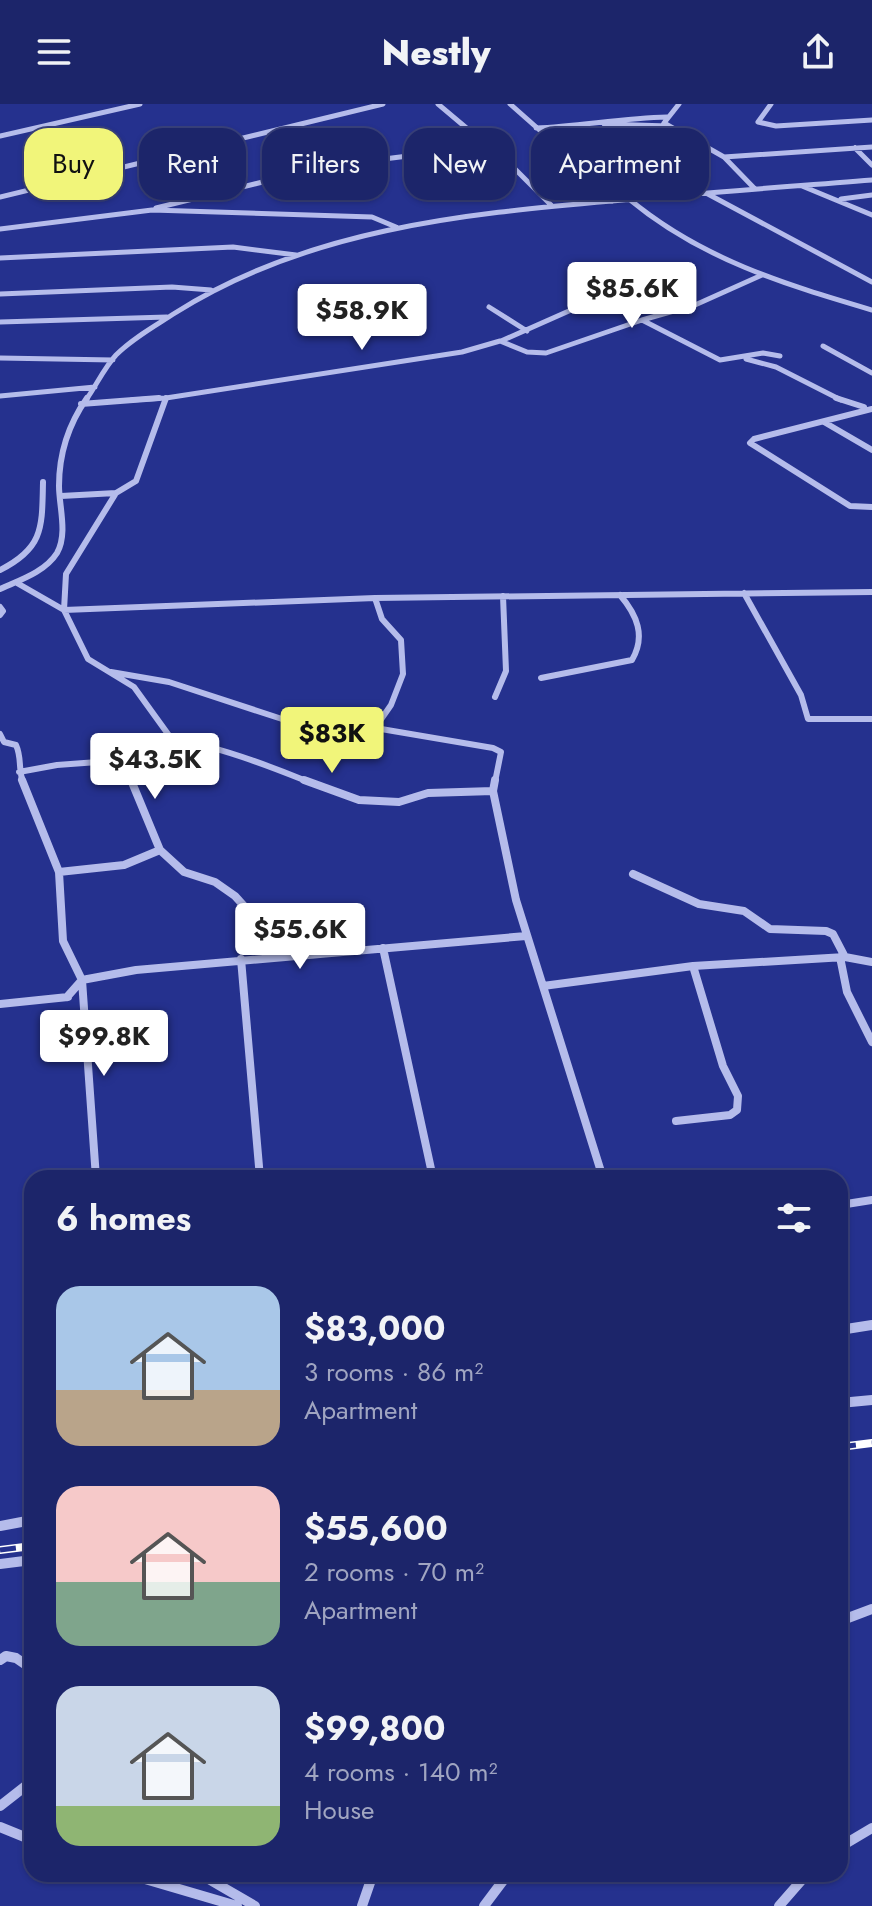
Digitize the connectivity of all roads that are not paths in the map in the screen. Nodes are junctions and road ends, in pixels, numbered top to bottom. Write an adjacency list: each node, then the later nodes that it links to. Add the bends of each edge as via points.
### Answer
1 (140, 104): 13 (street)
2 (383, 104): 26 (street)
3 (438, 104): 11 (street)
4 (510, 104): 12 (street)
5 (679, 104): 7 (street)
6 (771, 104): 8 (street, via 758,122 776,126)
7 (667, 117): 9 (street); 10 (street)
8 (872, 120)
9 (595, 123): 10 (street); 12 (street)
10 (668, 126): 17 (street)
11 (467, 128)
12 (536, 128)
13 (0, 136)
14 (872, 147): 15 (street)
15 (855, 148): 17 (street); 18 (street)
16 (404, 156): 32 (street, via 328,166)
17 (724, 157): 22 (street)
18 (872, 165)
19 (515, 171): 31 (street)
20 (872, 180): 21 (street)
21 (799, 185): 22 (street); 29 (street)
22 (755, 189): 23 (street)
23 (709, 193)
24 (709, 194): 39 (street)
25 (872, 195): 29 (street)
26 (0, 197)
27 (621, 200): 30 (street)
28 (630, 200): 38 (street, via 665,231)
29 (840, 200): 33 (street)
30 (613, 201): 31 (street)
31 (551, 205): 34 (street)
32 (143, 211): 34 (street, via 372,217); 35 (street)
33 (872, 215)
34 (397, 228): 36 (street)
35 (0, 229)
36 (297, 255): 37 (street, via 233,247); 40 (street)
37 (0, 258)
38 (762, 275): 44 (street); 46 (street, via 695,305)
39 (872, 282)
40 (211, 290): 42 (street); 45 (street)
41 (614, 291): 48 (street)
42 (0, 294)
43 (489, 307): 48 (street)
44 (872, 310)
45 (168, 317): 47 (street); 54 (street)
46 (642, 320): 49 (street, via 546,353); 53 (street, via 720,360)
47 (0, 322)
48 (527, 331): 49 (street)
49 (500, 341): 58 (street, via 462,352)
50 (823, 346): 55 (street)
51 (780, 356): 53 (street)
52 (0, 358): 54 (street)
53 (737, 358): 60 (street, via 769,361 836,400)
54 (113, 360): 56 (street)
55 (872, 373)
56 (95, 387): 57 (street); 59 (street)
57 (0, 396)
58 (166, 398): 59 (street); 64 (street, via 141,474)
59 (81, 404): 65 (street, via 66,437)
60 (871, 410): 61 (street)
61 (824, 422): 62 (street); 66 (street, via 754,439 751,446 850,506)
62 (872, 450)
63 (43, 482): 67 (street, via 40,539 23,558)
64 (116, 493): 65 (street); 76 (street, via 66,574)
65 (61, 496): 68 (street, via 61,546 51,562)
66 (872, 507)
67 (0, 570)
68 (17, 583): 69 (street); 76 (street)
69 (0, 589)
70 (744, 593): 71 (street); 72 (street); 81 (street, via 801,695 808,719)
71 (871, 594)
72 (620, 595): 73 (street); 79 (street, via 639,624 639,649 632,660)
73 (503, 596): 74 (street); 80 (street, via 506,671)
74 (375, 598): 76 (street); 82 (street, via 382,619 401,640 403,674)
75 (0, 607): 77 (street)
76 (64, 610): 78 (street, via 88,659)
77 (0, 615)
78 (111, 672): 82 (street, via 199,691 274,718); 84 (street, via 144,698)
79 (541, 678)
80 (495, 697)
81 (872, 719)
82 (375, 728): 87 (street, via 499,750)
83 (0, 734): 86 (street, via 21,755)
84 (173, 741): 85 (street, via 132,744); 87 (street, via 242,755 359,800 399,802 428,793)
85 (125, 760): 86 (street); 88 (street)
86 (19, 772): 89 (street)
87 (493, 791): 91 (street)
88 (160, 850): 89 (street, via 124,865); 93 (street, via 184,872 215,882 235,896 263,927)
89 (59, 872): 98 (street, via 63,941)
90 (633, 874): 94 (street, via 699,904 744,911 770,929 826,931 833,934)
91 (526, 936): 92 (street); 99 (street)
92 (383, 948): 93 (street); 105 (street)
93 (300, 955): 95 (street)
94 (842, 957): 96 (street); 97 (street); 101 (street, via 850,1000)
95 (241, 959): 98 (street); 104 (street)
96 (872, 962)
97 (693, 966): 99 (street); 102 (street, via 739,1103 730,1115)
98 (82, 980): 100 (street, via 67,997); 103 (street)
99 (543, 986): 106 (street)
100 (0, 1004)
101 (872, 1042)
102 (676, 1121)
103 (95, 1170)
104 (259, 1170)
105 (431, 1170)
106 (600, 1170)
107 (872, 1200): 108 (street)
108 (848, 1204)
109 (872, 1325): 110 (street)
110 (848, 1329)
111 (872, 1400): 112 (street)
112 (848, 1402)
113 (24, 1522): 114 (street)
114 (0, 1526)
115 (24, 1561): 116 (street)
116 (0, 1564)
117 (872, 1609): 118 (street)
118 (848, 1618)
119 (2, 1658): 120 (street)
120 (24, 1664)
121 (24, 1787): 122 (street)
122 (0, 1806)
123 (0, 1827): 125 (street)
124 (872, 1828): 126 (street)
125 (24, 1837)
126 (848, 1842)
127 (155, 1882): 132 (street)
128 (214, 1882): 133 (street)
129 (370, 1882): 134 (street)
130 (502, 1882): 135 (street)
131 (800, 1882): 136 (street)
132 (237, 1906)
133 (255, 1906)
134 (362, 1906)
135 (484, 1906)
136 (779, 1906)

